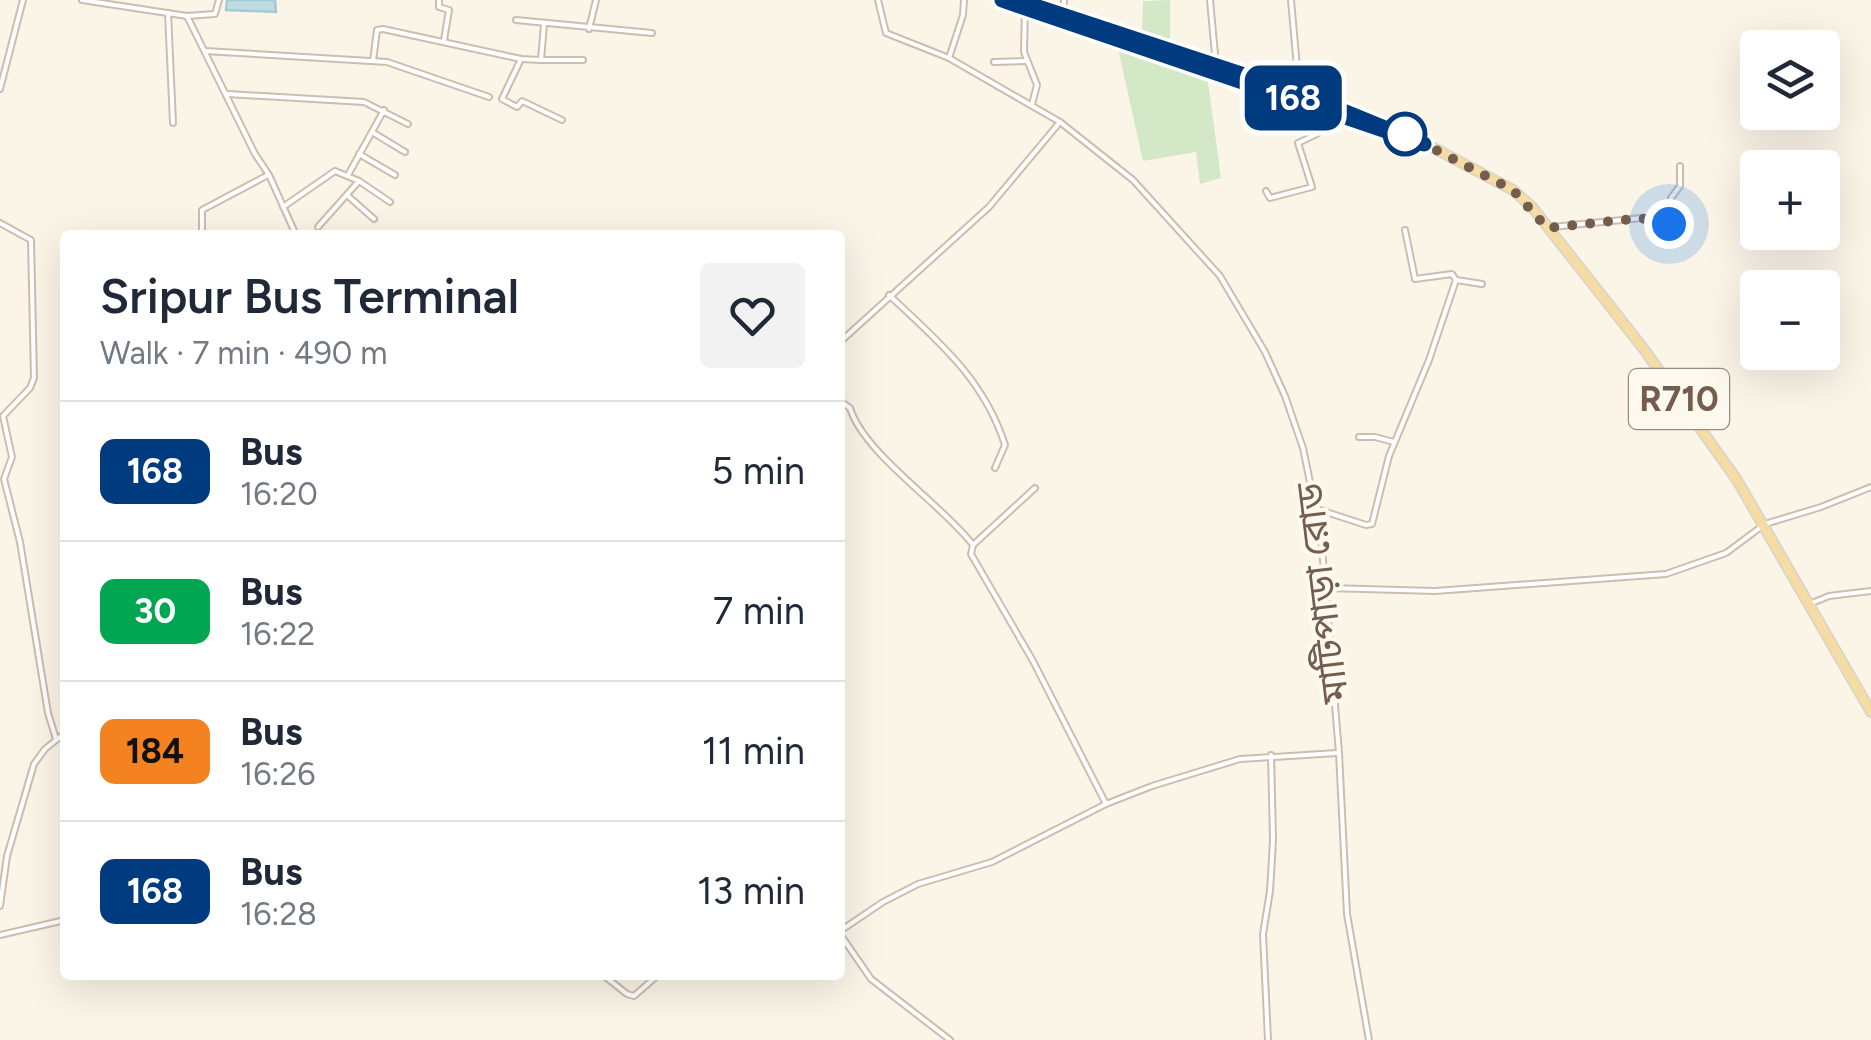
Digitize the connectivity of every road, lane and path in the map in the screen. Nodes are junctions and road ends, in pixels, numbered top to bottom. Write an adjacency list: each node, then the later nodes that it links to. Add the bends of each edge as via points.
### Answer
1 (23, 0): 30 (street)
2 (82, 0): 13 (street)
3 (219, 0): 15 (street, via 216,14)
4 (439, 0): 20 (street, via 449,10)
5 (596, 0): 18 (street)
6 (878, 0): 23 (street, মাটিপাড়া রোড, via 886,32)
7 (964, 0): 23 (street)
8 (1002, 0): 12 (main road)
9 (1064, 0): 14 (street)
10 (1210, 0): 29 (street)
11 (1291, 0): 32 (street)
12 (1021, 4): 14 (main road); 27 (street); 32 (main road)
13 (168, 13): 15 (street); 39 (street)
14 (1063, 15): 29 (main road)
15 (187, 16): 21 (street)
16 (516, 20): 17 (street)
17 (544, 24): 18 (street); 24 (street)
18 (589, 29): 19 (street)
19 (652, 33)
20 (444, 40): 22 (street); 26 (street, via 379,29)
21 (205, 50): 26 (street); 31 (street)
22 (521, 58): 24 (street); 37 (street, via 502,100)
23 (948, 58): 35 (street, মাটিপাড়া রোড)
24 (541, 60): 25 (street)
25 (582, 60)
26 (372, 61): 33 (street)
27 (1026, 61): 28 (street); 35 (street, via 1036,80)
28 (994, 62)
29 (1216, 65): 32 (main road)
30 (0, 89)
31 (228, 94): 36 (street, via 364,102); 46 (street)
32 (1298, 96): 34 (main road); 42 (main road)
33 (489, 97)
34 (1314, 105): 42 (main road); 50 (street, via 1317,134 1298,143 1312,186 1270,198)
35 (1032, 106): 38 (street, মাটিপাড়া রোড)
36 (384, 110): 40 (street); 41 (street)
37 (562, 120)
38 (1060, 122): 63 (street, via 989,207); 71 (street, মাটিপাড়া রোড, via 1133,180 1240,304 1285,396)
39 (172, 124)
40 (408, 124)
41 (372, 132): 43 (street); 44 (street)
42 (1424, 144): 57 (main road, R710, via 1513,190)
43 (405, 152)
44 (360, 154): 47 (street); 48 (street)
45 (1680, 166): 57 (street, via 1667,226 1642,218)
46 (269, 174): 53 (street); 58 (street, via 205,208)
47 (348, 175): 49 (street); 53 (street, via 332,172)
48 (395, 175)
49 (359, 181): 51 (street); 52 (street)
50 (1266, 190)
51 (348, 196): 54 (street); 56 (street)
52 (390, 202)
53 (283, 207): 59 (street)
54 (374, 218)
55 (0, 223): 79 (street, via 31,240 34,378 4,416 12,458 4,474)
56 (318, 226)
57 (1547, 228): 72 (main road, R710, via 1643,348)
58 (202, 230)
59 (294, 230)
60 (1405, 230): 61 (street, via 1415,278 1452,274)
61 (1456, 280): 62 (street); 67 (street)
62 (1482, 284)
63 (890, 295): 64 (street); 68 (street, via 986,397 1005,445)
64 (845, 337)
65 (845, 405): 73 (street, via 855,424)
66 (1359, 437): 67 (street)
67 (1394, 442): 71 (street, via 1372,524)
68 (995, 468)
69 (1871, 487): 72 (street)
70 (1035, 488): 73 (street)
71 (1317, 509): 74 (street, মাটিপাড়া রোড)
72 (1765, 524): 74 (street, via 1726,553 1666,574 1435,591); 76 (main road, R710)
73 (974, 545): 82 (street, via 979,572)
74 (1328, 588): 80 (street, মাটিপাড়া রোড)
75 (1871, 591): 76 (street)
76 (1810, 604): 77 (main road, R710)
77 (1871, 712)
78 (60, 737): 79 (street)
79 (56, 739): 83 (street, via 34,764)
80 (1339, 753): 81 (street); 92 (street, মাটিপাড়া রোড, via 1347,914)
81 (1271, 755): 82 (street, via 1202,770); 91 (street, via 1274,840 1263,934)
82 (1106, 804): 85 (street, via 992,862 918,884)
83 (0, 906)
84 (60, 921): 86 (street)
85 (845, 929)
86 (0, 935)
87 (845, 940): 90 (street, via 871,979)
88 (609, 980): 89 (street, via 634,996)
89 (652, 980)
90 (950, 1040)
91 (1268, 1040)
92 (1370, 1040)

